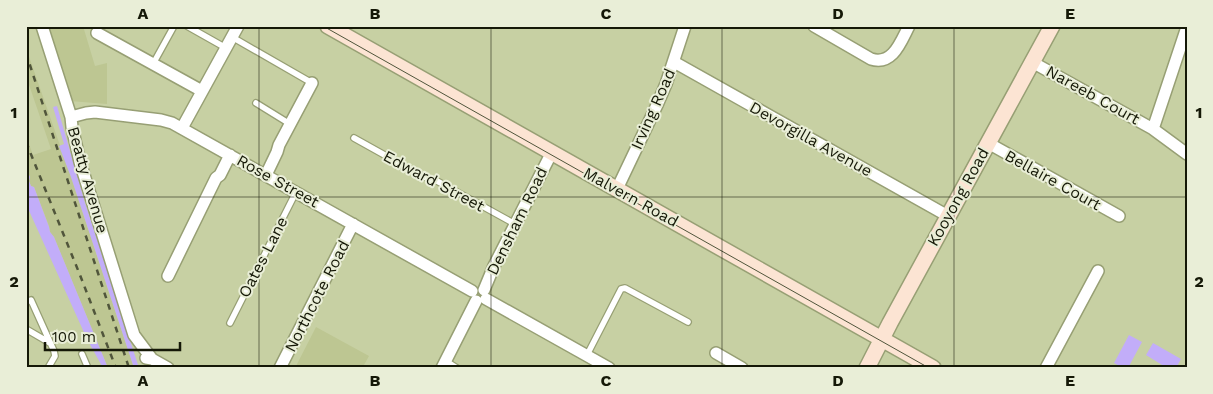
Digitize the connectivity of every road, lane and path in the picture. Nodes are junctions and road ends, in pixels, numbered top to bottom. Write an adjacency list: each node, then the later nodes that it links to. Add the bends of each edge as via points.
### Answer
1 (42, 26): 20 (street, Beatty Avenue)
2 (174, 26): 16 (lane)
3 (187, 26): 13 (lane)
4 (238, 26): 12 (street)
5 (328, 26): 26 (main road, Malvern Road)
6 (685, 26): 14 (street, Irving Road)
7 (814, 26): 8 (street, via 871,59 881,60 892,56)
8 (909, 26)
9 (1052, 26): 15 (main road, Kooyong Road)
10 (1187, 27): 23 (street, Nareeb Court)
11 (99, 30): 16 (street)
12 (232, 37): 13 (street); 17 (lane)
13 (226, 48): 18 (street)
14 (674, 62): 30 (street, Irving Road); 32 (street, Devorgilla Avenue)
15 (1032, 62): 23 (street, Nareeb Court); 25 (main road, Kooyong Road)
16 (152, 64): 18 (street)
17 (312, 83): 21 (street)
18 (202, 91): 22 (street)
19 (256, 103): 21 (lane)
20 (70, 117): 22 (street, Rose Street, via 91,112 167,121); 51 (street, Beatty Avenue, via 80,162 134,335 133,341 152,359)
21 (290, 124): 29 (street)
22 (182, 128): 28 (street, Rose Street)
23 (1153, 129): 27 (street, Nareeb Court)
24 (354, 138): 35 (lane, Edward Street)
25 (988, 143): 32 (main road, Kooyong Road); 33 (street, Bellaire Court)
26 (552, 152): 30 (main road, Malvern Road); 35 (street, Densham Road)
27 (1187, 154)
28 (230, 155): 29 (street, Rose Street); 37 (street)
29 (266, 175): 31 (street, Rose Street)
30 (617, 189): 43 (main road, Malvern Road)
31 (296, 192): 34 (street, Rose Street); 41 (lane, Oates Lane)
32 (948, 216): 43 (main road, Kooyong Road)
33 (1119, 216)
34 (353, 224): 38 (street, Rose Street); 52 (street, Northcote Road)
35 (515, 224): 38 (street, Densham Road)
36 (1098, 271): 58 (street)
37 (168, 276)
38 (480, 295): 47 (street, Rose Street); 48 (street, Densham Road)
39 (26, 302): 44 (lane, via 31,300)
40 (688, 322): 47 (lane, via 625,288 621,289)
41 (230, 323)
42 (26, 329): 44 (lane)
43 (882, 338): 56 (main road, Kooyong Road); 57 (main road, Malvern Road)
44 (50, 343): 49 (lane, via 55,354)
45 (716, 353): 55 (street)
46 (82, 354): 50 (lane)
47 (587, 355): 54 (street, Rose Street)
48 (444, 364): 53 (lane)
49 (48, 368)
50 (88, 368)
51 (168, 368)
52 (280, 368)
53 (457, 368)
54 (609, 368)
55 (742, 368)
56 (867, 368)
57 (933, 368)
58 (1046, 368)

